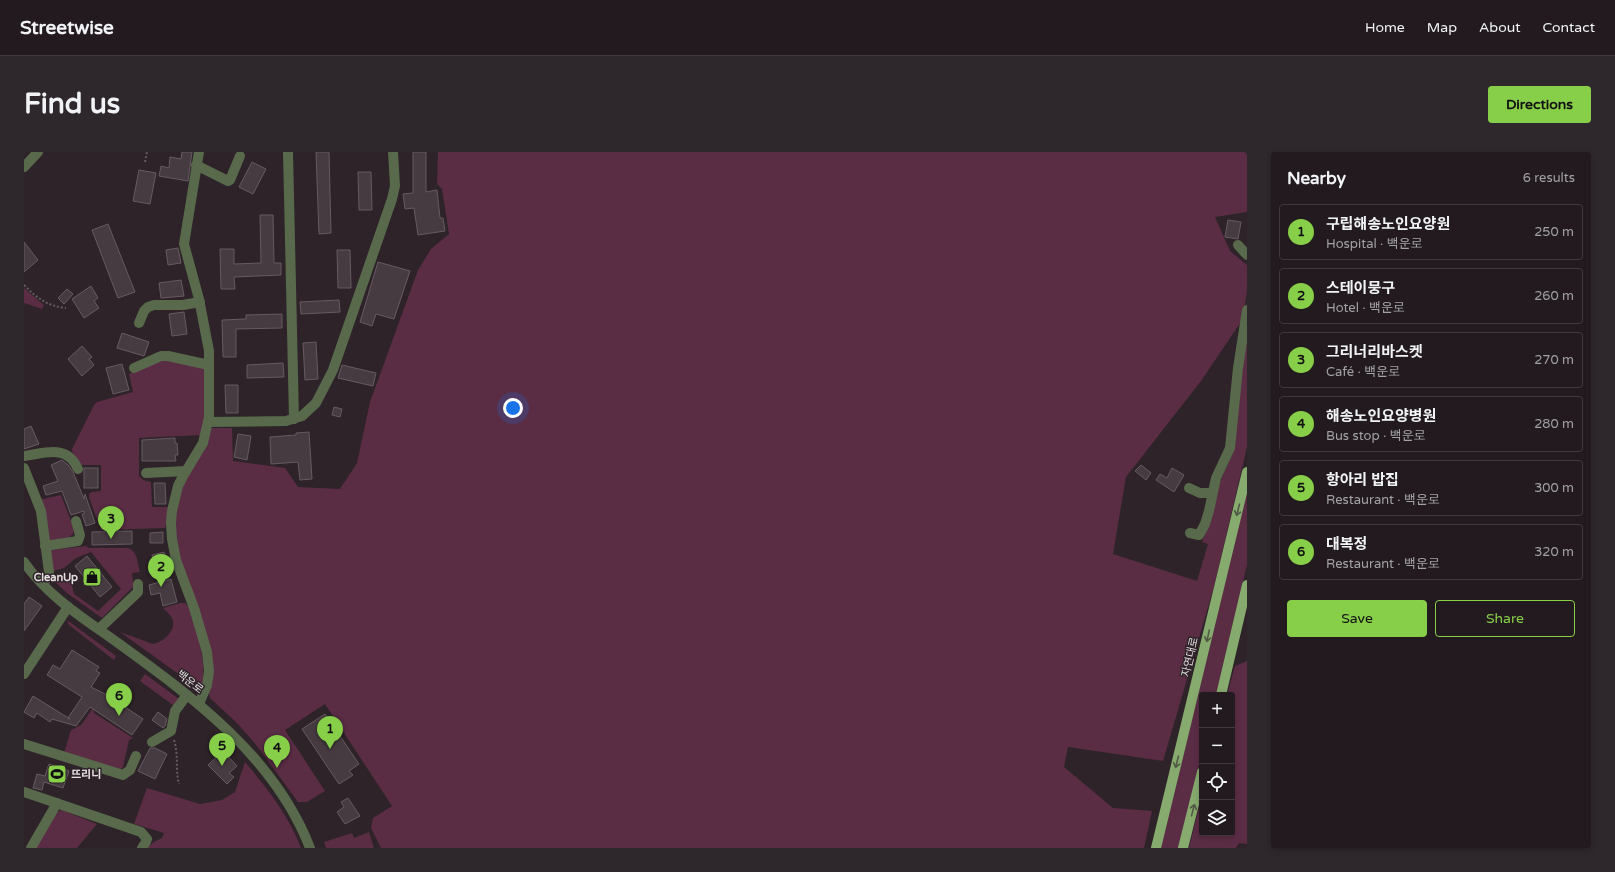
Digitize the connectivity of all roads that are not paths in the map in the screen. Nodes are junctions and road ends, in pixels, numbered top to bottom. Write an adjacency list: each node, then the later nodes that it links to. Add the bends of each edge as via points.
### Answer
1 (38, 152): 7 (street)
2 (199, 152): 6 (street)
3 (288, 152): 16 (street)
4 (393, 152): 16 (street, via 392,199 333,370 316,403 310,410)
5 (240, 156): 6 (street, via 228,181)
6 (196, 165): 10 (street, via 184,244)
7 (24, 167)
8 (1238, 245): 9 (street)
9 (1247, 255)
10 (200, 302): 12 (street, via 148,307); 14 (street)
11 (1247, 310): 13 (street)
12 (140, 323)
13 (1246, 326): 25 (street, via 1238,368 1230,448)
14 (209, 365): 15 (street, via 161,356); 17 (street)
15 (134, 368)
16 (294, 419): 17 (street)
17 (208, 422): 21 (street, via 203,443)
18 (24, 456): 20 (street, via 50,452 65,453 75,462)
19 (24, 468): 28 (street, via 41,511)
20 (78, 469)
21 (186, 471): 23 (street); 38 (street, via 178,486 172,511 172,539 176,560 207,652 207,686)
22 (1247, 472): 48 (main road, 자연대로, one-way to 48)
23 (146, 473)
24 (1189, 488): 25 (street, via 1200,493)
25 (1212, 493): 27 (street, via 1202,531 1199,535)
26 (76, 521): 28 (street, via 80,535 78,541)
27 (1190, 533)
28 (45, 546): 30 (street, via 49,572)
29 (24, 562): 30 (street, 백운로)
30 (43, 584): 33 (street, 백운로)
31 (138, 584): 34 (street, via 138,592)
32 (1247, 585): 36 (main road)
33 (68, 607): 34 (street, 백운로); 35 (street)
34 (99, 629): 37 (street, 백운로)
35 (24, 674)
36 (1222, 692)
37 (187, 695): 38 (street, 백운로); 39 (street, via 175,711 171,731)
38 (199, 704): 47 (street, 백운로, via 238,739 264,770 296,817)
39 (152, 742)
40 (24, 744): 41 (street, via 123,775 130,770)
41 (136, 756)
42 (1199, 785): 49 (main road, one-way to 42)
43 (24, 792): 44 (street)
44 (57, 803): 45 (street); 46 (street, via 141,832 147,839)
45 (31, 848)
46 (142, 848)
47 (310, 848)
48 (1156, 848)
49 (1184, 848)

